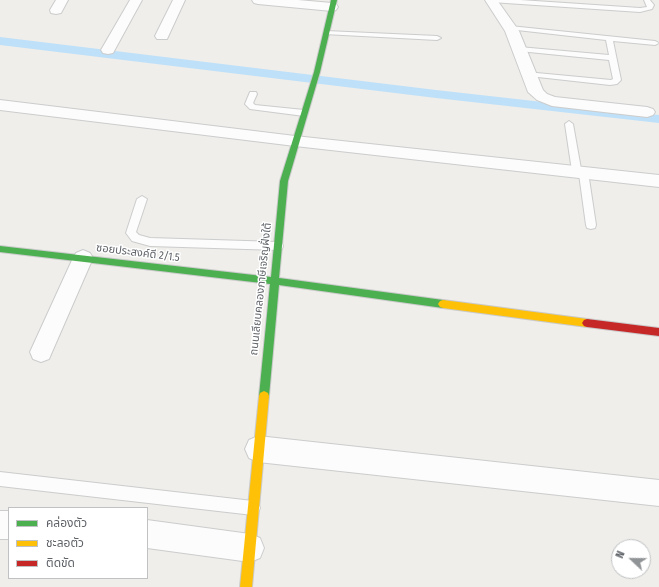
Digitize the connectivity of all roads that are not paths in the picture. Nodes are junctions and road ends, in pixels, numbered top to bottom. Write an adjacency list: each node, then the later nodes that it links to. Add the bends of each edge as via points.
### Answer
1 (136, 0): 14 (street)
2 (179, 0): 9 (street)
3 (258, 0): 6 (street)
4 (491, 0): 5 (lane, via 640,10 650,8); 7 (street)
5 (647, 0)
6 (333, 4): 8 (street, ถนนเลียบคลองภาษีเจริญฝั่งใต้)
7 (510, 28): 11 (lane); 13 (street)
8 (326, 33): 10 (lane); 20 (street, ถนนเลียบคลองภาษีเจริญฝั่งใต้)
9 (162, 36)
10 (438, 38)
11 (608, 38): 12 (lane); 15 (lane)
12 (655, 43)
13 (519, 49): 15 (lane); 16 (street)
14 (108, 50)
15 (613, 58): 16 (lane, via 617,80 610,82)
16 (529, 74): 19 (street, via 536,92 552,101)
17 (253, 94): 20 (lane, via 249,104 253,107)
18 (0, 105): 22 (street)
19 (647, 112)
20 (304, 113): 22 (street, ถนนเลียบคลองภาษีเจริญฝั่งใต้)
21 (569, 124): 23 (lane)
22 (295, 141): 23 (street); 27 (street, ถนนเลียบคลองภาษีเจริญฝั่งใต้, via 284,180)
23 (580, 172): 24 (street); 26 (lane)
24 (659, 181)
25 (142, 199): 27 (lane, via 130,233 136,238 150,242)
26 (591, 225)
27 (278, 246): 30 (street, ถนนเลียบคลองภาษีเจริญฝั่งใต้)
28 (0, 249): 29 (street, ซอยประสงค์ดี 2/1.5)
29 (83, 258): 30 (street, ซอยประสงค์ดี 2/1.5); 32 (street)
30 (274, 280): 31 (street, ซอยประสงค์ดี 2/1.5); 33 (street, ถนนเลียบคลองภาษีเจริญฝั่งใต้)
31 (659, 332)
32 (41, 352)
33 (258, 449): 35 (street); 36 (street, ถนนเลียบคลองภาษีเจริญฝั่งใต้)
34 (0, 479): 36 (lane)
35 (659, 493)
36 (253, 508): 38 (street, ถนนเลียบคลองภาษีเจริญฝั่งใต้)
37 (148, 534): 38 (street)
38 (250, 548): 39 (street, ถนนเลียบคลองภาษีเจริญฝั่งใต้)
39 (246, 587)

